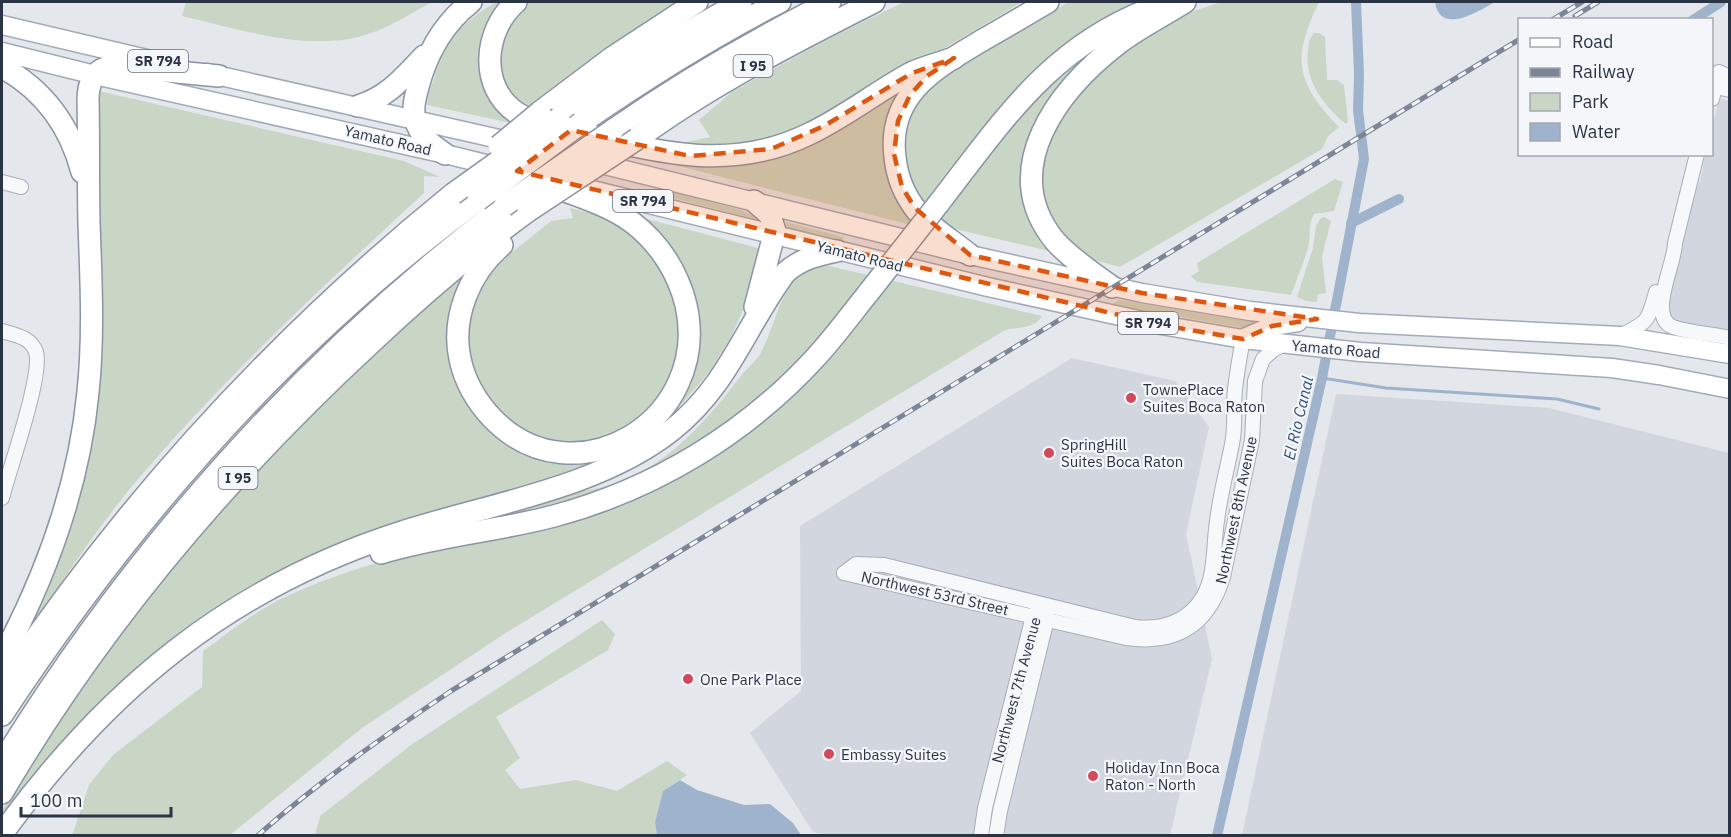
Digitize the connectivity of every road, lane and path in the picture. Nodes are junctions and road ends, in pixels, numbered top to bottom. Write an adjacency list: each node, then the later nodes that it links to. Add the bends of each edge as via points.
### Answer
1 (471, 2): 12 (highway)
2 (516, 2): 14 (highway, via 495,28 490,56 496,87 511,108 544,124 675,154 731,156 783,145 824,126 912,73)
3 (697, 2): 22 (highway, via 613,57)
4 (741, 2): 22 (highway)
5 (780, 2): 55 (highway, bridge, via 710,40 581,123 439,229 355,299 275,375 176,481 63,625)
6 (830, 2): 56 (highway, bridge, via 727,57 613,130 504,207 347,340 231,458 164,536 53,684)
7 (874, 2): 31 (highway, I 95, bridge, via 684,107)
8 (1048, 2): 14 (highway)
9 (1174, 2): 52 (highway, bridge, via 1117,23 1061,60 1016,104 817,356 770,402 722,440 656,478 607,499 517,524 404,546 345,564)
10 (1185, 2): 36 (highway, via 1131,34 1091,67 1050,117 1034,154 1032,192 1044,225 1061,248)
11 (2, 25): 18 (main road, Yamato Road / SR 794)
12 (431, 49): 21 (highway, via 393,89); 23 (highway, via 415,98)
13 (2, 52): 17 (main road, Yamato Road / SR 794)
14 (954, 58): 35 (highway, via 927,76 910,95 898,121 894,154 902,187 915,208)
15 (2, 67): 30 (highway, via 40,95 61,120 77,154)
16 (1724, 74): 20 (street)
17 (94, 75): 18 (highway, via 103,68 119,66); 24 (main road, Yamato Road / SR 794); 30 (highway, via 88,95)
18 (219, 76): 21 (main road, Yamato Road / SR 794)
19 (1730, 90): 20 (street)
20 (1713, 93)
21 (358, 106): 23 (main road, Yamato Road / SR 794)
22 (550, 115): 54 (highway, bridge, via 375,259 252,376 145,494 82,573)
23 (415, 119): 24 (highway, via 426,139); 29 (main road, Yamato Road / SR 794)
24 (445, 154): 26 (main road, Yamato Road / SR 794)
25 (1697, 156): 33 (street)
26 (512, 170): 31 (highway, via 630,221 661,251 683,292 689,341 677,387 649,423 606,447 562,451 520,440 485,410 463,371 458,329 472,283 483,264); 32 (main road, Yamato Road / SR 794)
27 (2, 182): 28 (street)
28 (21, 187)
29 (754, 201): 32 (highway, via 770,215); 35 (main road, Yamato Road / SR 794)
30 (89, 205): 53 (highway, via 91,353 80,449 50,556)
31 (534, 213): 57 (highway, I 95, via 432,288 359,354 233,483 110,633)
32 (774, 235): 34 (main road, Yamato Road / SR 794); 41 (highway)
33 (1675, 243): 39 (street, via 1667,252 1647,320); 40 (street, via 1661,303 1663,318 1674,327)
34 (837, 251): 41 (highway, via 809,258 785,273); 42 (main road, Yamato Road / SR 794, via 1078,308)
35 (970, 255): 36 (main road, Yamato Road / SR 794)
36 (1112, 287): 37 (main road, Yamato Road / SR 794)
37 (1317, 319): 39 (main road, Yamato Road / SR 794); 42 (main road, via 1272,326)
38 (2, 332): 46 (street, via 26,339 36,351 37,361 35,383)
39 (1620, 336): 44 (main road, Yamato Road / SR 794)
40 (1730, 338)
41 (745, 339): 52 (highway, via 724,374 696,408 634,456 577,480 343,554 268,589)
42 (1243, 339): 43 (main road, Yamato Road / SR 794); 49 (street, Northwest 8th Avenue, via 1232,444 1217,521 1212,573)
43 (1284, 344): 45 (main road, Yamato Road / SR 794, via 1592,366); 49 (street, Northwest 8th Avenue, via 1263,359 1259,368 1252,440 1223,577 1217,596)
44 (1730, 354)
45 (1730, 389)
46 (6, 464): 47 (street)
47 (2, 498)
48 (1043, 604): 49 (street, Northwest 53rd Street, via 1146,628 1173,624); 50 (street, Northwest 7th Avenue); 50 (street, Northwest 53rd Street, via 884,565 856,564 844,573); 51 (street, Northwest 7th Avenue)
49 (1201, 610): 51 (street, Northwest 53rd Street, via 1189,627 1154,640 1126,638)
50 (1033, 616): 51 (street, Northwest 53rd Street); 59 (street, Northwest 7th Avenue)
51 (1047, 619): 60 (street, Northwest 7th Avenue)
52 (207, 627): 58 (highway, via 135,682 94,721 45,776)
53 (2, 658)
54 (2, 687)
55 (2, 716)
56 (2, 763)
57 (2, 793)
58 (2, 834)
59 (981, 836)
60 (996, 836)

